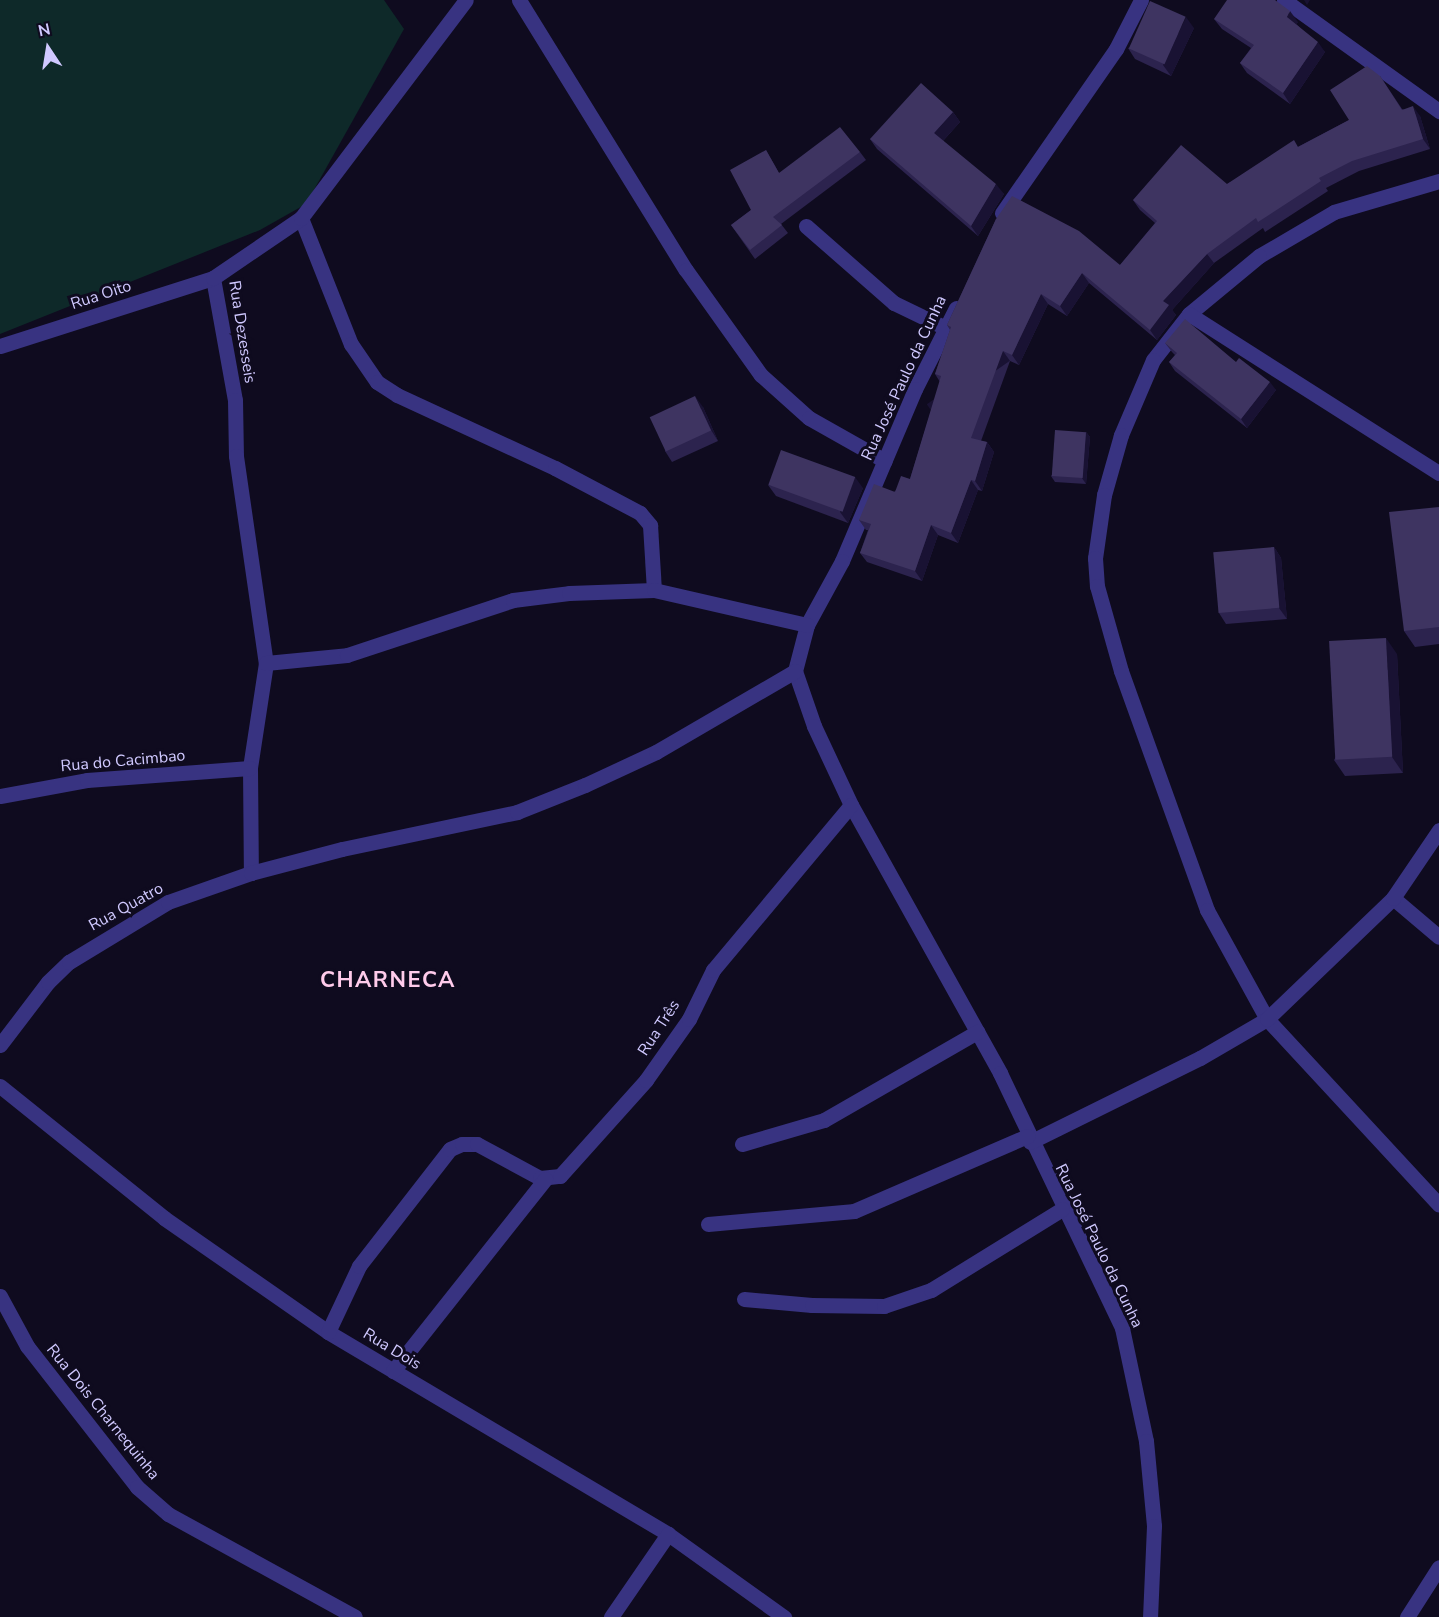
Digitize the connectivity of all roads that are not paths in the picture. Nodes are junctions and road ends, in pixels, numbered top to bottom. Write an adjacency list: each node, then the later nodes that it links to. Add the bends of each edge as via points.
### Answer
1 (466, 0): 7 (street, Rua Dezesseis)
2 (519, 0): 15 (street, via 686,270 761,375 809,418)
3 (1141, 0): 8 (street, via 1116,49)
4 (1284, 0): 5 (street)
5 (1439, 111)
6 (1439, 181): 12 (street, via 1334,212 1259,256)
7 (301, 218): 10 (street, Rua Dezesseis); 17 (street, via 351,344 377,382 640,513 652,532)
8 (995, 224)
9 (806, 226): 13 (street, via 894,303)
10 (213, 278): 14 (street, Rua Oito); 19 (street, Rua Dezesseis, via 235,400 236,456)
11 (962, 295): 13 (street, Rua José Paulo da Cunha)
12 (1189, 314): 16 (street); 28 (street, via 1153,360 1121,435 1104,495 1095,558 1097,586 1121,671 1207,910)
13 (946, 328): 15 (street, Rua José Paulo da Cunha)
14 (0, 346)
15 (885, 461): 18 (street, Rua José Paulo da Cunha, via 842,561)
16 (1439, 473)
17 (654, 590): 18 (street); 19 (street, via 513,600 347,656)
18 (807, 625): 20 (street, Rua José Paulo da Cunha)
19 (266, 663): 21 (street, Rua Dezesseis)
20 (795, 671): 23 (street, Rua José Paulo da Cunha, via 814,726); 25 (street, Rua Quatro, via 656,752 517,812 342,849)
21 (250, 768): 22 (street, Rua do Cacimbao, via 87,780); 25 (street, Rua Dezesseis)
22 (0, 796)
23 (851, 805): 29 (street, Rua José Paulo da Cunha); 34 (street, Rua Três, via 712,970 689,1019 646,1080 560,1176)
24 (1439, 830): 26 (street)
25 (251, 873): 30 (street, Rua Quatro, via 168,902 69,962 48,982)
26 (1393, 898): 27 (street); 28 (street)
27 (1439, 938)
28 (1267, 1019): 32 (street, via 1200,1058); 35 (street)
29 (977, 1032): 32 (street, Rua José Paulo da Cunha); 33 (street, via 824,1120)
30 (0, 1045)
31 (0, 1086): 40 (street, Rua Dois, via 164,1218)
32 (1028, 1139): 36 (street, Rua José Paulo da Cunha); 37 (street, via 854,1211)
33 (742, 1144)
34 (545, 1179): 40 (street, via 477,1144 456,1146 437,1162 359,1266); 41 (street)
35 (1439, 1205)
36 (1062, 1209): 39 (street, via 931,1290 884,1306); 47 (street, Rua José Paulo da Cunha, via 1122,1328 1134,1375 1146,1441 1154,1527)
37 (708, 1224)
38 (0, 1296): 44 (street, Rua Dois Charnequinha, via 27,1346 137,1487 168,1514)
39 (744, 1299)
40 (328, 1332): 41 (street, Rua Dois)
41 (393, 1371): 42 (street, Rua Dois)
42 (668, 1534): 45 (street); 46 (street, Rua Dois)
43 (1439, 1567): 48 (street)
44 (355, 1617)
45 (611, 1617)
46 (782, 1617)
47 (1150, 1617)
48 (1407, 1617)

